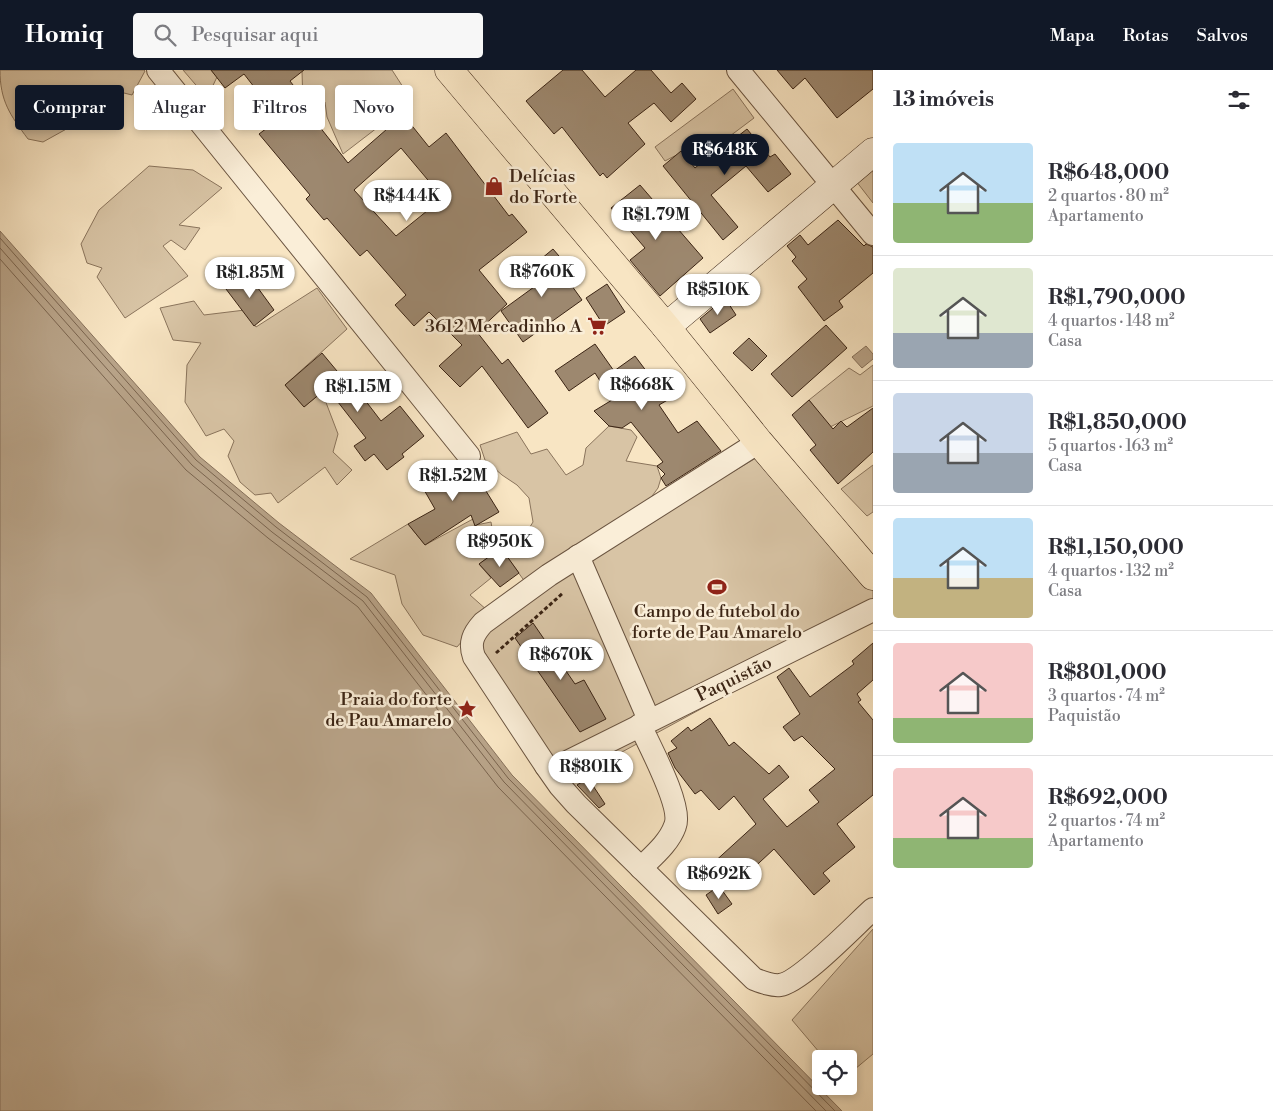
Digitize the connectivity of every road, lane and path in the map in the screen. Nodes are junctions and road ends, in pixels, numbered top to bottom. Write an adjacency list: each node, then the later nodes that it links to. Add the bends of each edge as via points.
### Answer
1 (158, 70): 9 (street)
2 (448, 70): 7 (main road)
3 (738, 70): 5 (street)
4 (873, 152): 5 (street)
5 (832, 186): 6 (street); 7 (street)
6 (873, 234)
7 (666, 327): 8 (main road)
8 (759, 442): 10 (street); 11 (main road)
9 (469, 456)
10 (581, 565): 13 (path, via 495,652); 14 (street); 15 (street, via 483,623 471,641 474,657)
11 (873, 576)
12 (873, 610): 14 (street, Paquistão)
13 (501, 660)
14 (645, 723): 15 (street, Paquistão, via 555,768); 16 (street, via 675,808 676,825 656,853)
15 (546, 766): 16 (street, via 571,798)
16 (640, 868): 17 (street, via 754,979 767,983 781,985 800,976)
17 (873, 909)

